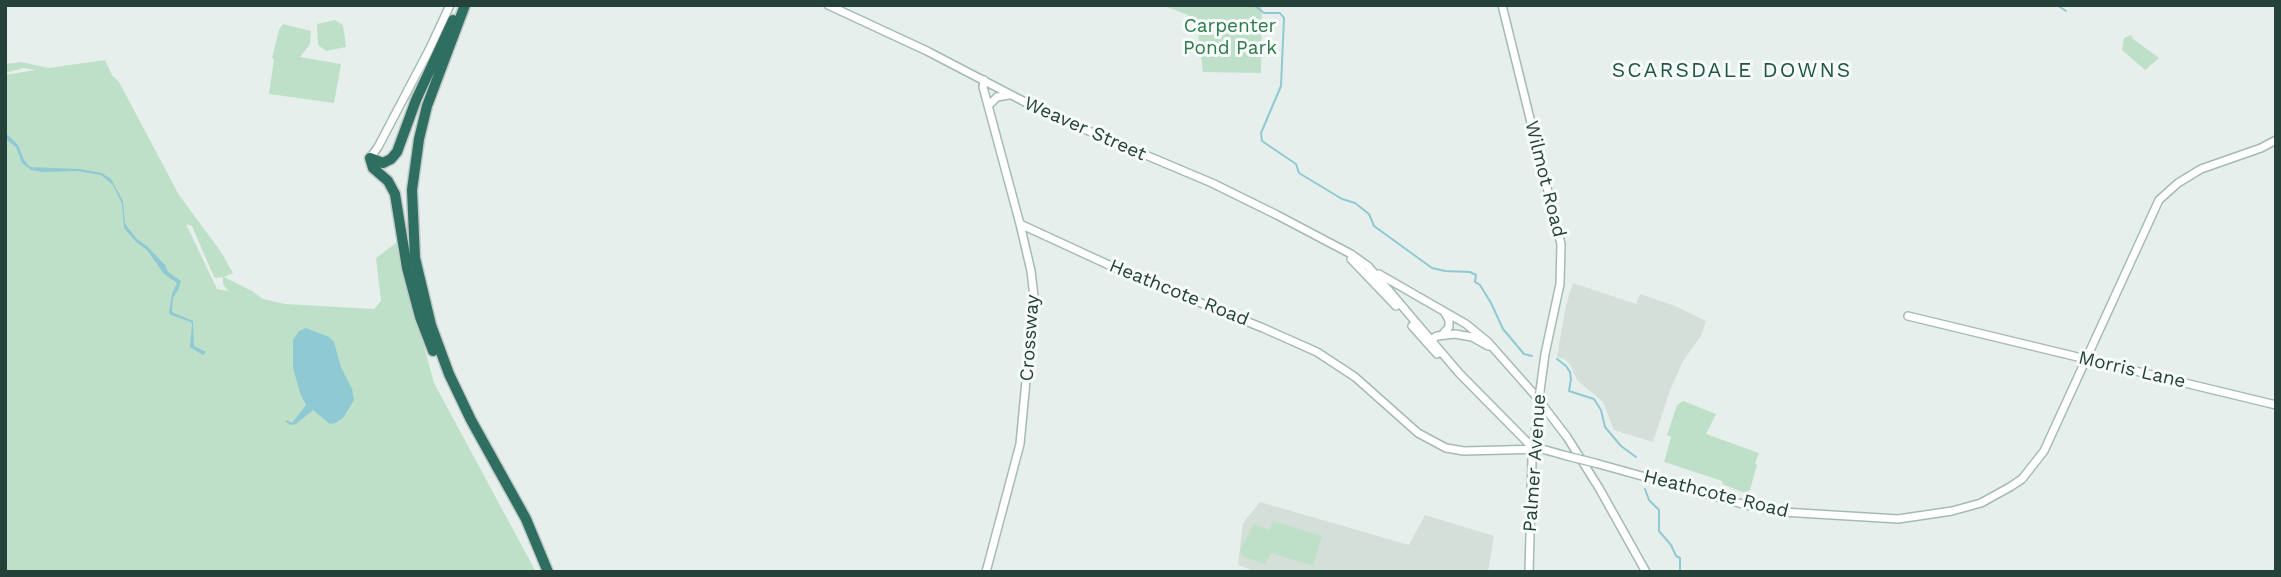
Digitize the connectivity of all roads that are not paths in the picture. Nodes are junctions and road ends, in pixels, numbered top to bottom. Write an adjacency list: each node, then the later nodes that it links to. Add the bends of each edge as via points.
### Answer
1 (450, 5): 11 (street)
2 (459, 5): 6 (highway)
3 (467, 5): 28 (highway, via 427,106 416,156 415,258 449,374 526,519)
4 (828, 5): 7 (street, Weaver Street)
5 (1502, 5): 21 (street, Wilmot Road, via 1561,244 1560,284)
6 (453, 20): 11 (highway, via 397,152 383,163); 20 (highway, via 417,121 407,190 409,258)
7 (984, 80): 8 (street, Weaver Street); 9 (street, Crossway)
8 (1010, 95): 9 (street, via 997,97); 13 (street, Weaver Street, via 1081,130 1212,183)
9 (989, 106): 12 (street, Crossway)
10 (2276, 140): 22 (street, Heathcote Road, via 2201,169 2160,200)
11 (370, 158): 20 (highway, via 395,194 407,268)
12 (1020, 224): 25 (street, Heathcote Road, via 1317,352 1355,377 1427,439 1455,450); 29 (street, Crossway, via 1034,297 1025,406 1020,444)
13 (1343, 251): 14 (street, Weaver Street); 18 (street, Weaver Street)
14 (1367, 266): 15 (street); 18 (street, Weaver Street)
15 (1440, 309): 17 (street, via 1450,321); 19 (street, via 1482,335)
16 (1908, 316): 22 (street, Morris Lane)
17 (1441, 335): 18 (street); 19 (street, via 1472,337)
18 (1429, 341): 24 (street, Weaver Street)
19 (1495, 350): 31 (street, via 1575,449)
20 (433, 351): 27 (highway, via 464,419 520,519)
21 (1545, 354): 26 (street, Palmer Avenue, bridge)
22 (2086, 359): 23 (street, Morris Lane); 26 (street, Heathcote Road, bridge, via 2048,444 2028,472 1997,495 1952,511 1889,519 1783,512)
23 (2276, 405)
24 (1513, 429): 25 (street, via 1514,439); 26 (street, Weaver Street)
25 (1504, 448): 26 (street, Heathcote Road)
26 (1534, 449): 30 (street, Palmer Avenue)
27 (541, 572)
28 (548, 572)
29 (985, 572)
30 (1528, 572)
31 (1646, 572)

